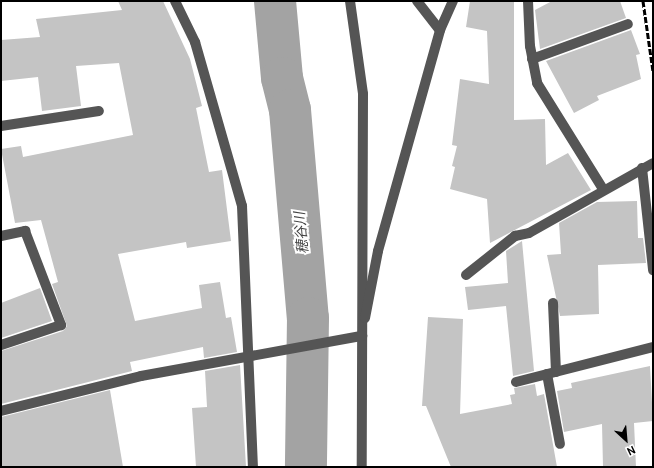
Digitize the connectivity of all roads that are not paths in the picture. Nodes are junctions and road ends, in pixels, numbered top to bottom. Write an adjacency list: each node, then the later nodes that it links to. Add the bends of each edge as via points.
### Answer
1 (175, 1): 21 (street, via 194,42 242,206)
2 (350, 1): 18 (street, via 363,94)
3 (417, 1): 7 (street)
4 (453, 1): 7 (street)
5 (528, 1): 8 (street)
6 (628, 24): 8 (street)
7 (440, 30): 18 (street, via 378,251)
8 (532, 59): 13 (street, via 537,83)
9 (99, 111): 10 (street)
10 (1, 126)
11 (653, 163): 12 (street)
12 (642, 168): 13 (street); 15 (street)
13 (603, 188): 16 (street, via 529,233 515,236)
14 (1, 236): 19 (street, via 25,232 61,325)
15 (653, 270)
16 (466, 275)
17 (553, 303): 22 (street)
18 (362, 336): 21 (street); 27 (street)
19 (1, 345)
20 (653, 347): 22 (street)
21 (253, 354): 24 (street, via 141,376); 26 (street)
22 (551, 373): 23 (street); 25 (street)
23 (516, 382)
24 (1, 411)
25 (560, 444)
26 (253, 467)
27 (362, 467)

